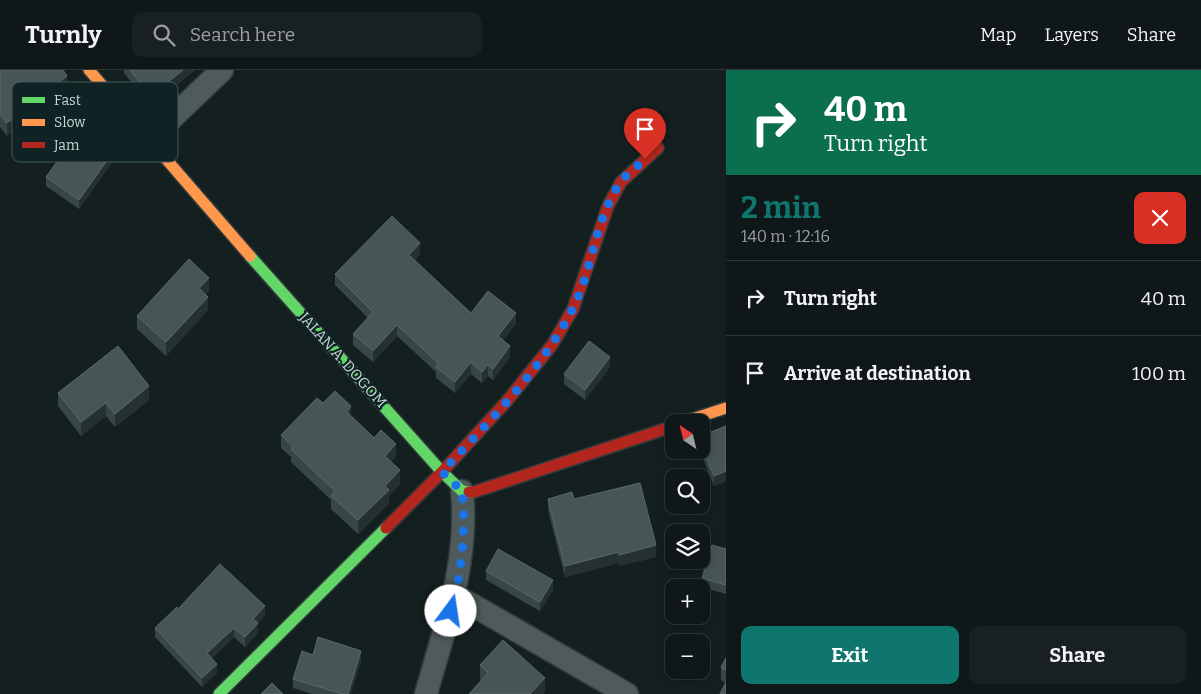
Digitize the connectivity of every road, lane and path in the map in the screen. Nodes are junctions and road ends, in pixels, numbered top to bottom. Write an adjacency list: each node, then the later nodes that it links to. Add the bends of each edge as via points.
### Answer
1 (89, 70): 3 (main road, JALAN A. DOGOM)
2 (222, 70): 4 (street)
3 (99, 82)
4 (178, 113)
5 (658, 148): 10 (main road, via 621,182 594,241 573,309 552,345 507,401)
6 (169, 162): 10 (main road, JALAN A. DOGOM)
7 (726, 408): 8 (main road)
8 (708, 414)
9 (665, 429): 11 (main road, via 474,492)
10 (442, 472): 11 (main road, JALAN A. DOGOM); 13 (main road)
11 (462, 491): 12 (street, via 464,526)
12 (456, 595): 14 (street); 15 (street)
13 (219, 694)
14 (426, 694)
15 (627, 694)

